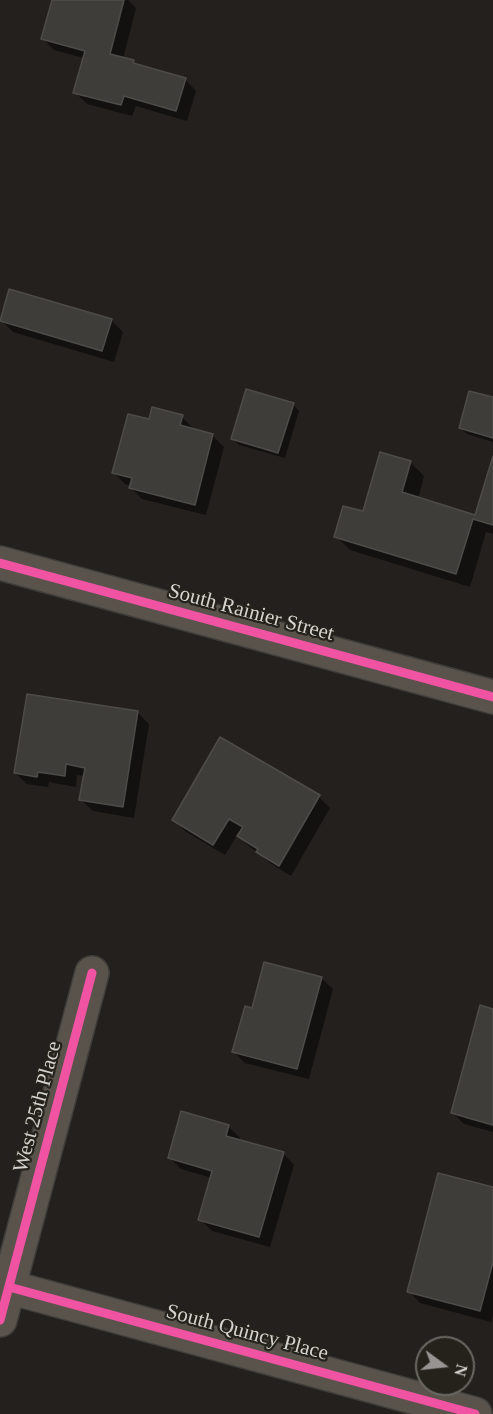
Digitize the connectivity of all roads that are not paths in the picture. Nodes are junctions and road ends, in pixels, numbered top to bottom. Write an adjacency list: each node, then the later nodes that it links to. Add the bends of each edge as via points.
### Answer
1 (0, 563): 2 (street, South Rainier Street)
2 (493, 697)
3 (92, 973): 4 (street, West 25th Place)
4 (9, 1287): 5 (street, West 25th Place); 6 (street, South Quincy Place)
5 (0, 1320)
6 (475, 1414)

